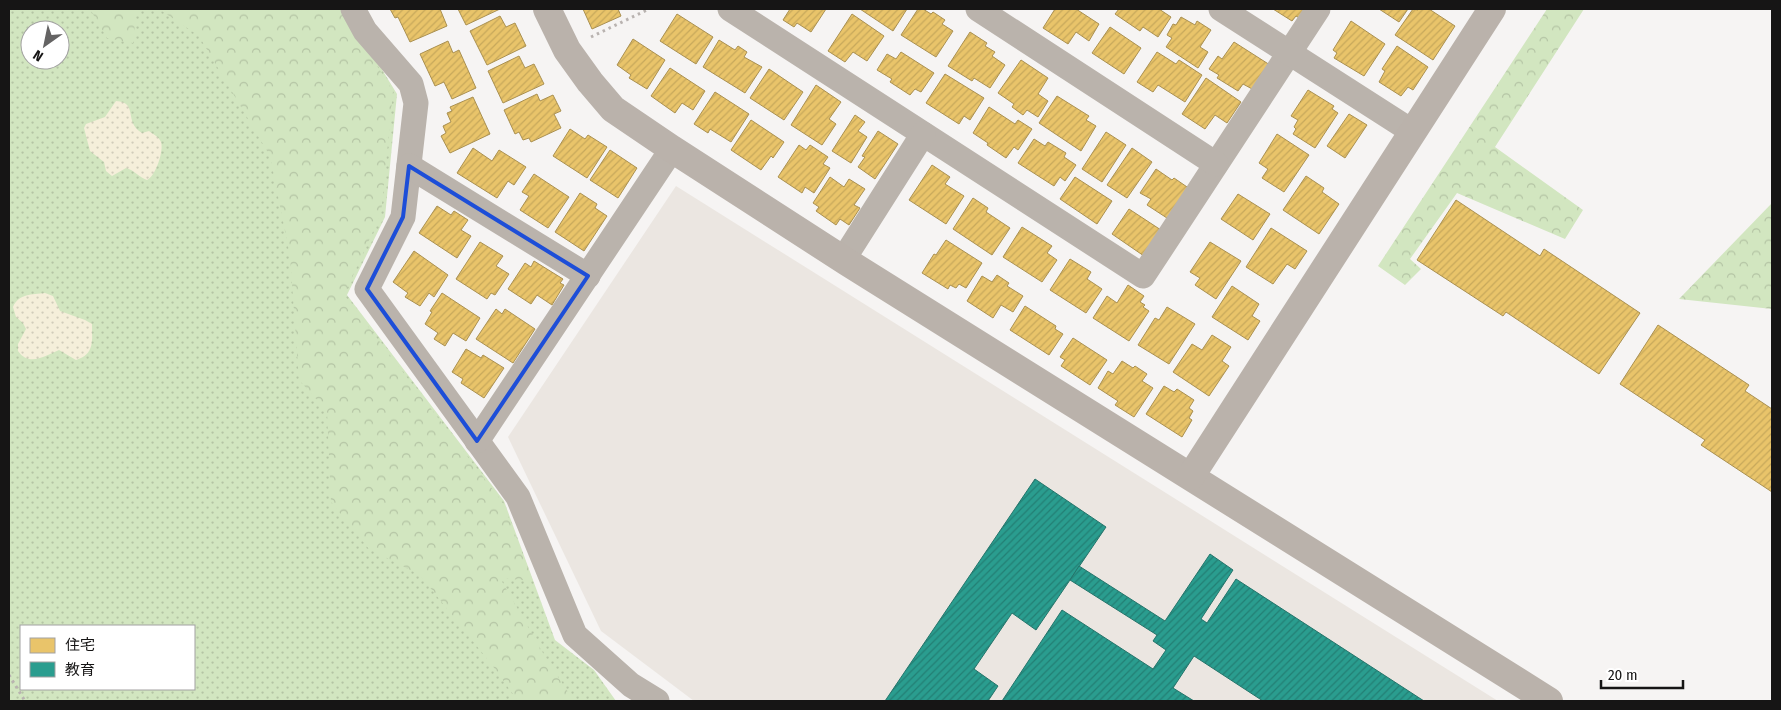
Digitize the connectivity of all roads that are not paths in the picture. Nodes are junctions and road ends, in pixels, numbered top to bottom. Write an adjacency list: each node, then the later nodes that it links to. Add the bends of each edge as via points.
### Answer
1 (353, 9): 13 (street, via 364,31 411,84 416,103)
2 (547, 9): 11 (street, via 567,50 614,109)
3 (730, 9): 10 (street)
4 (978, 9): 12 (street)
5 (1222, 9): 8 (street)
6 (1318, 9): 8 (street)
7 (1492, 9): 9 (street)
8 (1290, 53): 9 (street); 12 (street)
9 (1413, 132): 17 (street)
10 (923, 134): 12 (street, via 1143,276); 14 (street)
11 (672, 149): 14 (street); 15 (street)
12 (1216, 164)
13 (409, 166): 15 (street); 16 (street, via 403,217 367,289)
14 (843, 260): 17 (street)
15 (588, 276): 16 (street)
16 (477, 441): 18 (street, via 518,497 575,635)
17 (1191, 476): 20 (street)
18 (635, 693): 19 (street)
19 (657, 701)
20 (1549, 701)

